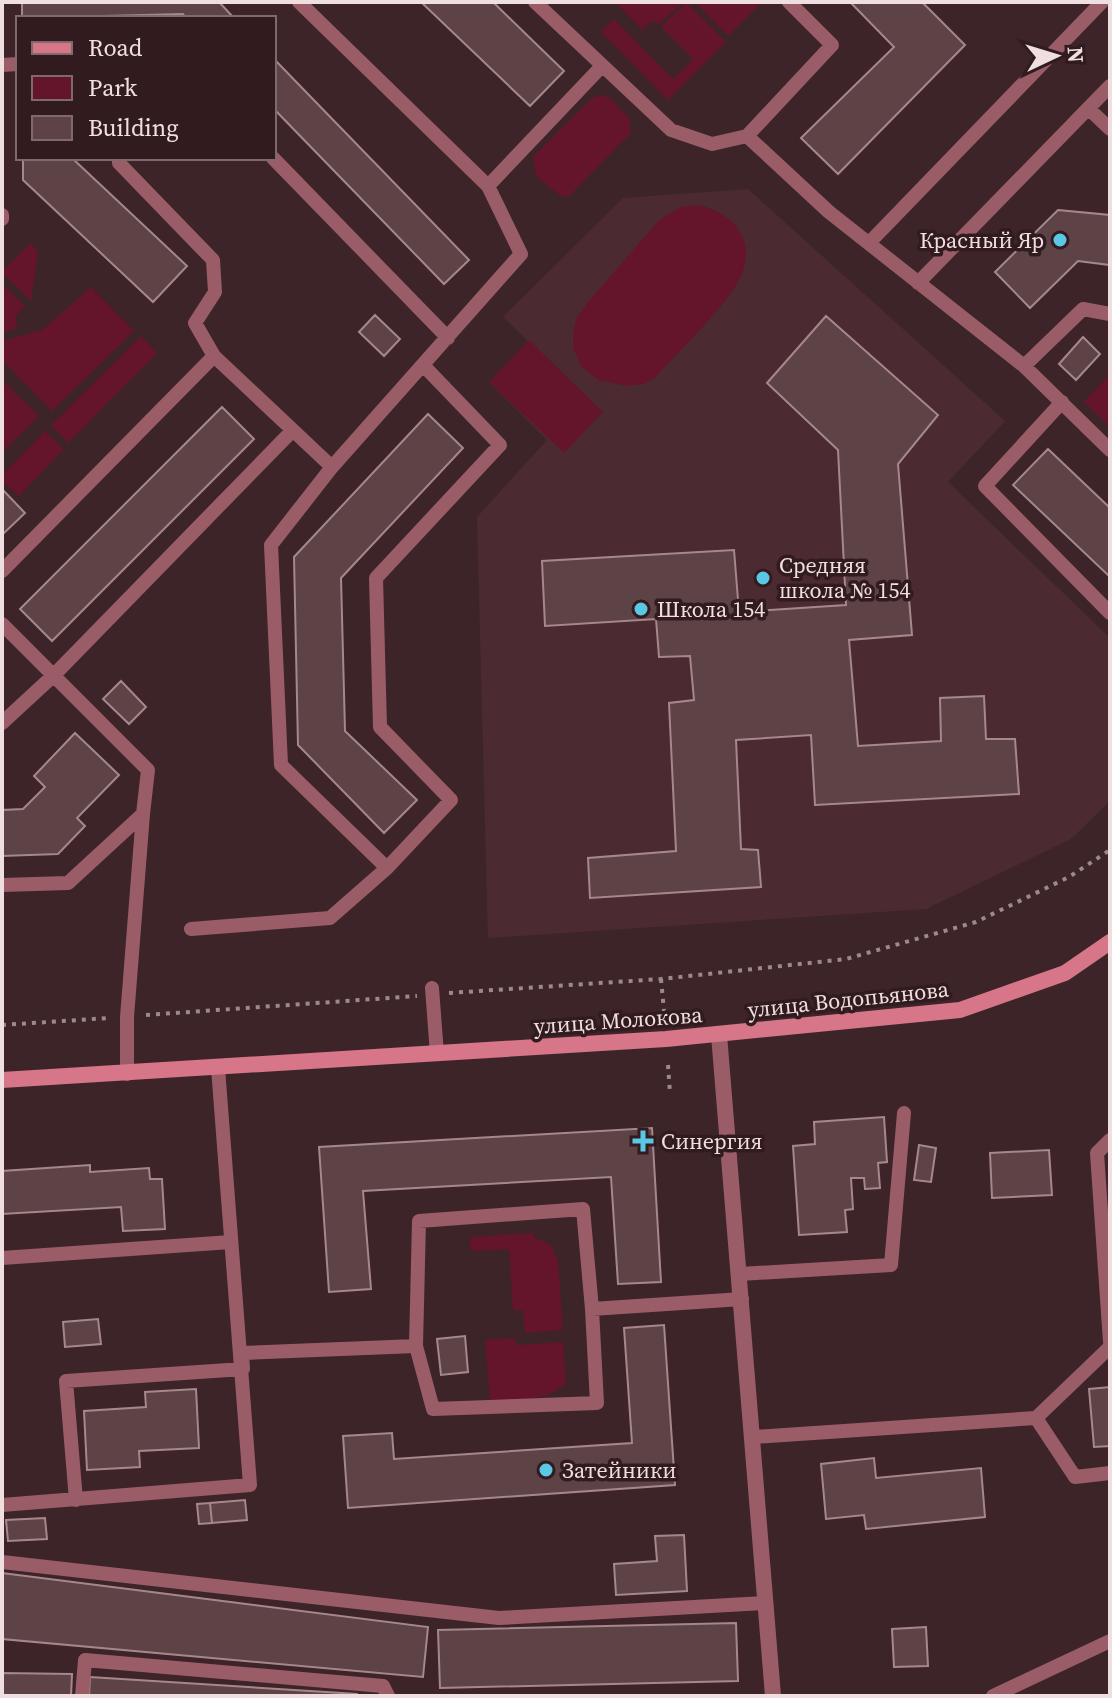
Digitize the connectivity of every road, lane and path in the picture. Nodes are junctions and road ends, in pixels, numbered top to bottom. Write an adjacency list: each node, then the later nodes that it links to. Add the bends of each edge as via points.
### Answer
1 (299, 2): 13 (lane)
2 (535, 2): 6 (lane)
3 (789, 2): 10 (lane, via 832,45)
4 (1102, 2): 5 (lane); 14 (lane)
5 (1110, 9)
6 (602, 66): 10 (lane, via 671,130 712,144); 13 (lane)
7 (1110, 86): 8 (lane)
8 (1089, 109): 9 (lane); 15 (lane)
9 (1110, 129)
10 (747, 136): 14 (lane)
11 (119, 160): 18 (lane, via 213,260 215,292 195,323)
12 (275, 160): 17 (lane)
13 (488, 186): 17 (lane, via 521,254)
14 (869, 243): 15 (lane)
15 (918, 283): 20 (lane)
16 (1110, 314): 20 (lane, via 1083,309)
17 (448, 338): 19 (lane)
18 (214, 356): 22 (lane); 25 (lane)
19 (423, 365): 24 (lane); 32 (lane, via 500,445 376,578 380,727 451,800)
20 (1024, 366): 21 (lane)
21 (1062, 402): 23 (lane); 26 (lane, via 985,486)
22 (292, 431): 24 (lane); 28 (lane)
23 (1110, 450)
24 (332, 467): 32 (lane, via 271,545 281,765)
25 (2, 571)
26 (1110, 613)
27 (2, 624): 28 (lane)
28 (54, 675): 29 (lane); 30 (lane, via 148,770)
29 (2, 723)
30 (143, 814): 33 (lane, via 68,883); 39 (lane)
31 (1110, 850): 36 (path, via 1069,877 976,922 846,959)
32 (387, 868): 34 (lane, via 330,918)
33 (2, 885)
34 (191, 929)
35 (1110, 942): 41 (street, улица Водопьянова, via 1065,973 960,1010)
36 (661, 979): 37 (path); 38 (path)
37 (433, 991): 39 (path); 42 (lane)
38 (664, 1011)
39 (127, 1017): 40 (path); 45 (lane)
40 (2, 1025)
41 (719, 1035): 42 (street, улица Молокова); 52 (street, улица Молокова)
42 (437, 1054): 44 (street, улица Молокова)
43 (668, 1065): 47 (path)
44 (218, 1068): 45 (street, улица Молокова); 50 (lane)
45 (127, 1074): 46 (street, улица Молокова)
46 (2, 1080)
47 (670, 1093)
48 (904, 1113): 52 (lane, via 891,1265)
49 (1110, 1140): 55 (lane, via 1097,1153)
50 (231, 1242): 51 (lane); 57 (lane)
51 (2, 1258)
52 (740, 1274): 53 (street, улица Молокова)
53 (742, 1299): 54 (lane); 60 (street, улица Молокова)
54 (592, 1309): 56 (lane, via 597,1403 433,1409); 56 (lane, via 583,1209 419,1221)
55 (1110, 1345): 59 (lane)
56 (416, 1346): 57 (lane)
57 (242, 1353): 58 (lane)
58 (243, 1369): 62 (lane, via 250,1485); 62 (lane, via 66,1381)
59 (1036, 1418): 60 (lane); 61 (lane, via 1075,1477)
60 (753, 1437): 65 (street, улица Молокова)
61 (1110, 1473)
62 (76, 1500): 63 (lane)
63 (2, 1505)
64 (2, 1562): 65 (lane, via 499,1618)
65 (766, 1603): 69 (street, улица Молокова)
66 (1110, 1641): 70 (lane)
67 (82, 1696): 68 (lane, via 85,1660 383,1686)
68 (388, 1696)
69 (773, 1696)
70 (993, 1696)

